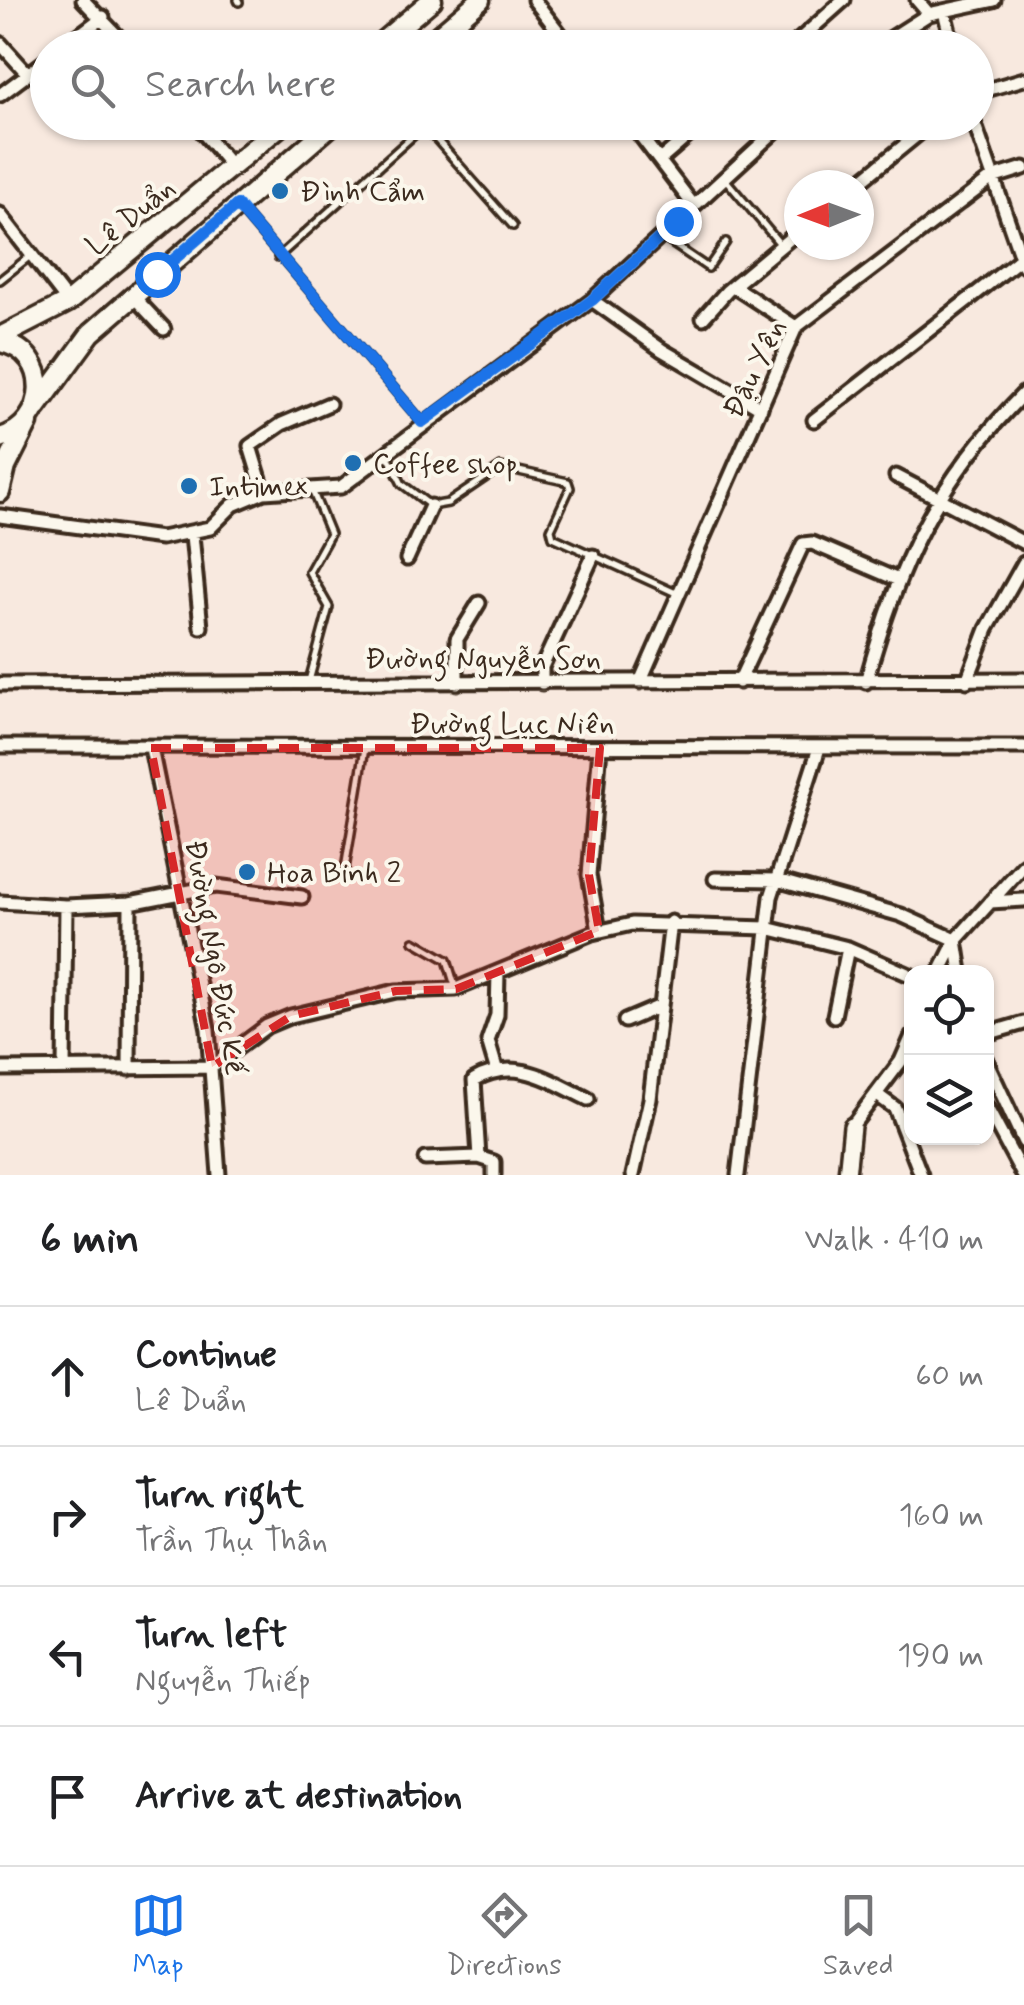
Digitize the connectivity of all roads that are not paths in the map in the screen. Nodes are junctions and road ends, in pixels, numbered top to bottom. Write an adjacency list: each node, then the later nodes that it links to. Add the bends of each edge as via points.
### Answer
1 (83, 0): 10 (street)
2 (432, 0): 13 (main road)
3 (480, 0): 14 (main road)
4 (534, 0): 15 (street)
5 (844, 0): 16 (street)
6 (918, 0): 9 (street)
7 (994, 0): 8 (street)
8 (944, 11): 9 (street); 18 (street)
9 (929, 14): 17 (street)
10 (103, 16): 11 (street); 12 (street)
11 (85, 30)
12 (115, 30)
13 (396, 30)
14 (445, 30)
15 (557, 30)
16 (810, 30)
17 (904, 30)
18 (949, 30)
19 (0, 43): 20 (street)
20 (28, 74): 23 (street)
21 (1024, 79): 22 (street)
22 (994, 88)
23 (0, 95)
24 (209, 140): 36 (street)
25 (264, 140): 34 (main road, Lê Duẩn)
26 (313, 140): 39 (main road, Lê Duẩn)
27 (405, 140): 51 (lane)
28 (436, 140): 45 (lane)
29 (644, 140): 35 (street)
30 (683, 140): 35 (street)
31 (765, 140): 40 (street)
32 (910, 140): 38 (street)
33 (980, 140): 41 (street)
34 (247, 154): 36 (main road, Lê Duẩn); 39 (main road)
35 (660, 160): 43 (street)
36 (232, 167): 57 (main road, Lê Duẩn)
37 (1024, 168): 41 (street, Đậu Yên)
38 (874, 170)
39 (269, 178): 42 (main road, Lê Duẩn)
40 (724, 178): 43 (street); 49 (lane)
41 (992, 178): 52 (street); 59 (street, Đậu Yên)
42 (237, 205): 51 (lane); 55 (main road, Lê Duẩn)
43 (694, 206): 46 (street)
44 (0, 214): 50 (street)
45 (513, 226)
46 (662, 236): 47 (lane, via 708,268); 56 (street)
47 (726, 242)
48 (784, 244): 49 (street)
49 (781, 246): 54 (street)
50 (32, 256): 53 (lane); 57 (street)
51 (278, 257): 67 (lane)
52 (1022, 260): 66 (street)
53 (0, 280)
54 (733, 286): 58 (street); 59 (street)
55 (133, 296): 60 (street); 65 (main road, Lê Duẩn, via 91,332)
56 (592, 300): 64 (street); 67 (street)
57 (68, 302): 61 (main road, Lê Duẩn)
58 (703, 318)
59 (796, 327): 64 (street, Đậu Yên)
60 (164, 329)
61 (0, 340): 65 (main road, via 22,351 39,376)
62 (1024, 393): 74 (street)
63 (328, 404): 73 (street, via 250,446)
64 (761, 408): 83 (street, Đậu Yên)
65 (33, 414): 68 (main road); 72 (main road, Lê Duẩn)
66 (814, 420)
67 (422, 422): 69 (street)
68 (0, 438)
69 (385, 452): 71 (street, via 341,487); 75 (lane, via 402,484)
70 (896, 476): 74 (street)
71 (312, 489): 73 (street); 94 (lane, via 330,534 309,572 329,607)
72 (0, 492)
73 (264, 492): 77 (street)
74 (938, 498): 78 (street); 82 (street)
75 (431, 506): 79 (lane, via 448,503 500,467 568,482 551,534); 80 (street)
76 (0, 516): 77 (street, via 160,538)
77 (192, 535): 85 (street)
78 (1024, 543)
79 (593, 556): 83 (lane); 92 (street, via 542,667)
80 (407, 560)
81 (1024, 563): 87 (street)
82 (896, 579): 89 (street, via 803,544); 90 (street)
83 (678, 594): 88 (street, Đậu Yên)
84 (479, 604): 91 (street, via 457,639)
85 (201, 626)
86 (1024, 679): 87 (street, Đường Nguyễn Sơn)
87 (967, 681): 90 (street, Đường Nguyễn Sơn)
88 (640, 682): 89 (street, Đường Nguyễn Sơn); 92 (street, Đường Nguyễn Sơn)
89 (739, 682): 90 (street, Đường Nguyễn Sơn)
90 (866, 682)
91 (457, 683): 92 (street, Đường Nguyễn Sơn); 94 (street, Đường Nguyễn Sơn)
92 (542, 683)
93 (0, 684): 94 (street, Đường Nguyễn Sơn)
94 (308, 684)
95 (0, 746): 96 (street, Đường Lục Niên)
96 (151, 748): 97 (street, Đường Lục Niên); 105 (street, Đường Ngô Đức Kế)
97 (365, 748): 98 (street, Đường Lục Niên); 102 (lane)
98 (600, 748): 99 (street, Đường Lục Niên); 114 (street, via 589,876)
99 (820, 748): 100 (street, Đường Lục Niên); 104 (street)
100 (1024, 748)
101 (1024, 865): 109 (street)
102 (344, 876)
103 (716, 879): 104 (street)
104 (777, 880): 113 (street); 115 (street, via 901,915)
105 (184, 893): 106 (street, via 216,886); 110 (street); 129 (street, Đường Ngô Đức Kế)
106 (302, 897)
107 (1024, 900): 109 (street)
108 (0, 902): 111 (street)
109 (990, 902): 115 (street)
110 (130, 903): 111 (street); 131 (street)
111 (66, 906): 130 (street)
112 (671, 922): 113 (street); 114 (street); 123 (street)
113 (768, 928): 117 (street); 145 (street)
114 (599, 931): 120 (street)
115 (956, 940): 118 (street); 119 (street)
116 (414, 941): 122 (lane, via 447,960)
117 (848, 948): 121 (street); 124 (street)
118 (944, 965)
119 (960, 965)
120 (498, 972): 122 (street); 132 (street, via 497,1015 488,1041)
121 (904, 972)
122 (456, 989): 129 (street, via 396,991 292,1016 267,1026)
123 (658, 1008): 125 (street); 144 (street, via 650,1099)
124 (834, 1016)
125 (624, 1021)
126 (1024, 1023): 127 (street)
127 (994, 1032)
128 (904, 1061): 135 (street)
129 (212, 1067): 131 (street); 142 (street, Đường Ngô Đức Kế)
130 (64, 1068): 131 (street); 133 (street)
131 (128, 1068)
132 (496, 1068): 136 (street, via 530,1071); 140 (street, via 472,1082)
133 (0, 1069)
134 (994, 1077): 139 (street)
135 (876, 1094): 138 (street); 147 (street, via 895,1108)
136 (588, 1099)
137 (994, 1121): 148 (street)
138 (852, 1126): 146 (street)
139 (1024, 1142)
140 (479, 1157): 141 (street); 143 (street, via 494,1162)
141 (425, 1159)
142 (219, 1175)
143 (494, 1175)
144 (632, 1175)
145 (738, 1175)
146 (847, 1175)
147 (921, 1175)
148 (1023, 1175)

